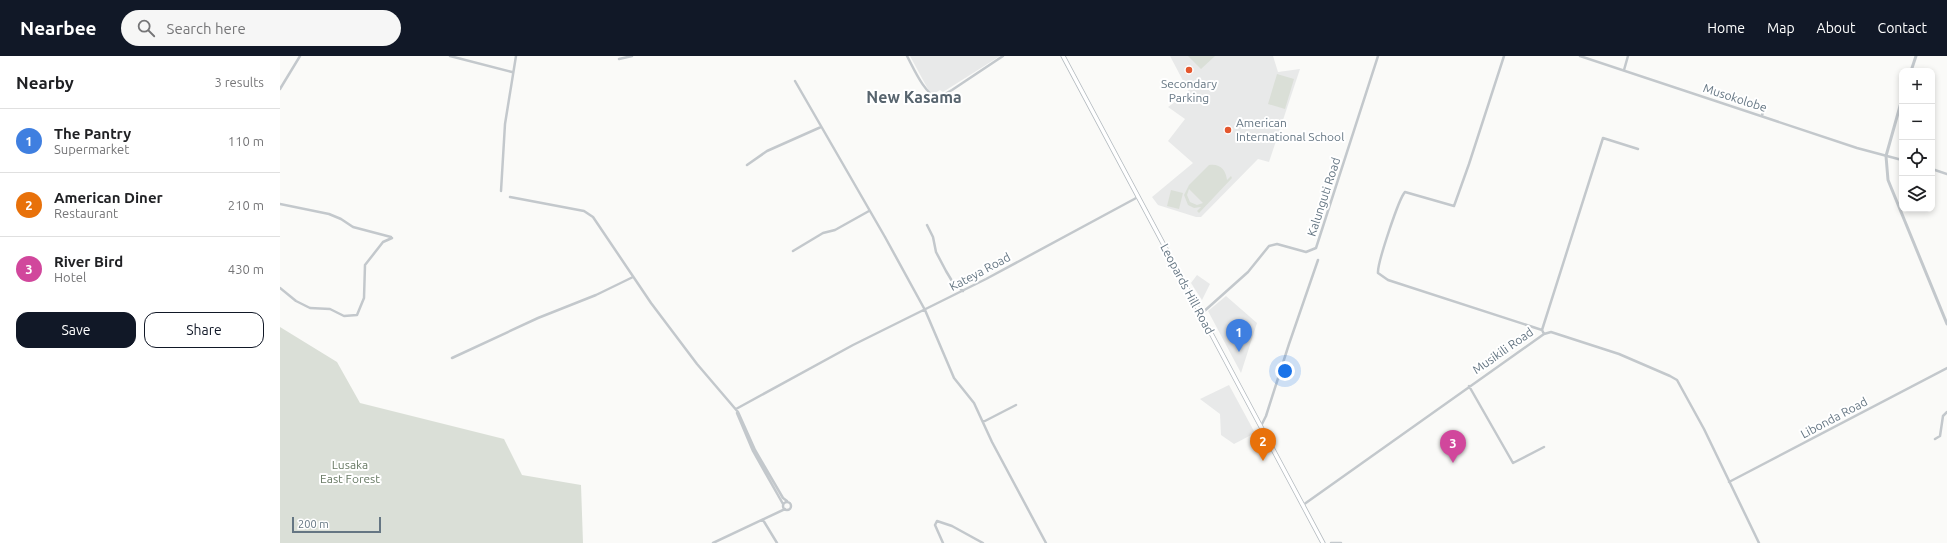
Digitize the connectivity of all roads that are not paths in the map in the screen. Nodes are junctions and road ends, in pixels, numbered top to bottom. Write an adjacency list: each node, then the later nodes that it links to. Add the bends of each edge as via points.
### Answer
1 (300, 56): 18 (street)
2 (450, 56): 16 (street)
3 (516, 56): 16 (street)
4 (632, 56): 13 (street)
5 (907, 56): 6 (street, via 927,90 933,97 938,98)
6 (1003, 56)
7 (1063, 56): 31 (main road, Leopards Hill Road)
8 (1378, 56): 41 (street, Kalunguti Road, via 1316,248 1306,252 1277,244 1269,246 1248,272)
9 (1504, 56): 43 (street, via 1454,206 1405,192 1384,246 1378,273 1388,280)
10 (1580, 56): 15 (street, Musokolobe)
11 (1628, 56): 15 (street)
12 (1916, 56): 14 (street)
13 (619, 59)
14 (1912, 68)
15 (1624, 70): 21 (street, Musokolobe)
16 (512, 72): 29 (street, via 505,124)
17 (795, 81): 22 (street)
18 (280, 89)
19 (1901, 104): 24 (street)
20 (1764, 107): 21 (street)
21 (1762, 116): 24 (street, Musokolobe)
22 (821, 127): 26 (street, via 772,148); 33 (street)
23 (1638, 150): 43 (street, via 1603,138)
24 (1886, 156): 25 (street, Musokolobe); 42 (street, via 1888,180)
25 (1899, 159)
26 (747, 165)
27 (1935, 170): 28 (street)
28 (1947, 174)
29 (502, 191)
30 (510, 197): 37 (street, via 589,214)
31 (1138, 197): 39 (street, Kateya Road); 41 (main road, Leopards Hill Road)
32 (280, 204): 38 (street, via 329,214 353,226 392,238 383,242 365,265 364,298 357,315 344,316 330,309 310,308)
33 (869, 211): 35 (street, via 835,230 822,233); 40 (street)
34 (927, 225): 39 (street, via 946,271 955,286)
35 (793, 251)
36 (1318, 260): 52 (street)
37 (633, 277): 45 (street); 49 (street, via 697,364)
38 (280, 288)
39 (963, 291): 40 (street, Kateya Road)
40 (925, 310): 49 (street, Kateya Road, via 828,358); 51 (street, via 954,378 970,398)
41 (1201, 314): 52 (main road, Leopards Hill Road)
42 (1947, 324)
43 (1542, 330): 44 (street)
44 (1544, 334): 47 (street, Musikili Road); 55 (street, Musikili Road, via 1550,332 1596,346 1674,378 1684,392)
45 (452, 358)
46 (1947, 368): 55 (street, Libonda Road)
47 (1469, 386): 54 (street, via 1513,463); 58 (street, Musikili Road)
48 (1016, 405): 51 (street)
49 (737, 410): 56 (street, via 755,450); 57 (street, via 739,421 753,451)
50 (1947, 412): 53 (street, via 1943,416 1940,436)
51 (983, 422): 65 (street)
52 (1261, 426): 58 (main road, Leopards Hill Road)
53 (1935, 439)
54 (1544, 447)
55 (1729, 482): 69 (street, Musikili Road)
56 (787, 501): 57 (street); 59 (street, via 791,507)
57 (783, 504): 59 (street)
58 (1303, 505): 66 (main road, Leopards Hill Road)
59 (785, 509): 60 (street)
60 (763, 520): 61 (street); 62 (street)
61 (714, 543)
62 (777, 543)
63 (943, 543): 64 (street, via 935,525 937,521)
64 (983, 543)
65 (1046, 543)
66 (1323, 543)
67 (1331, 543): 68 (street)
68 (1341, 543)
69 (1759, 543)

